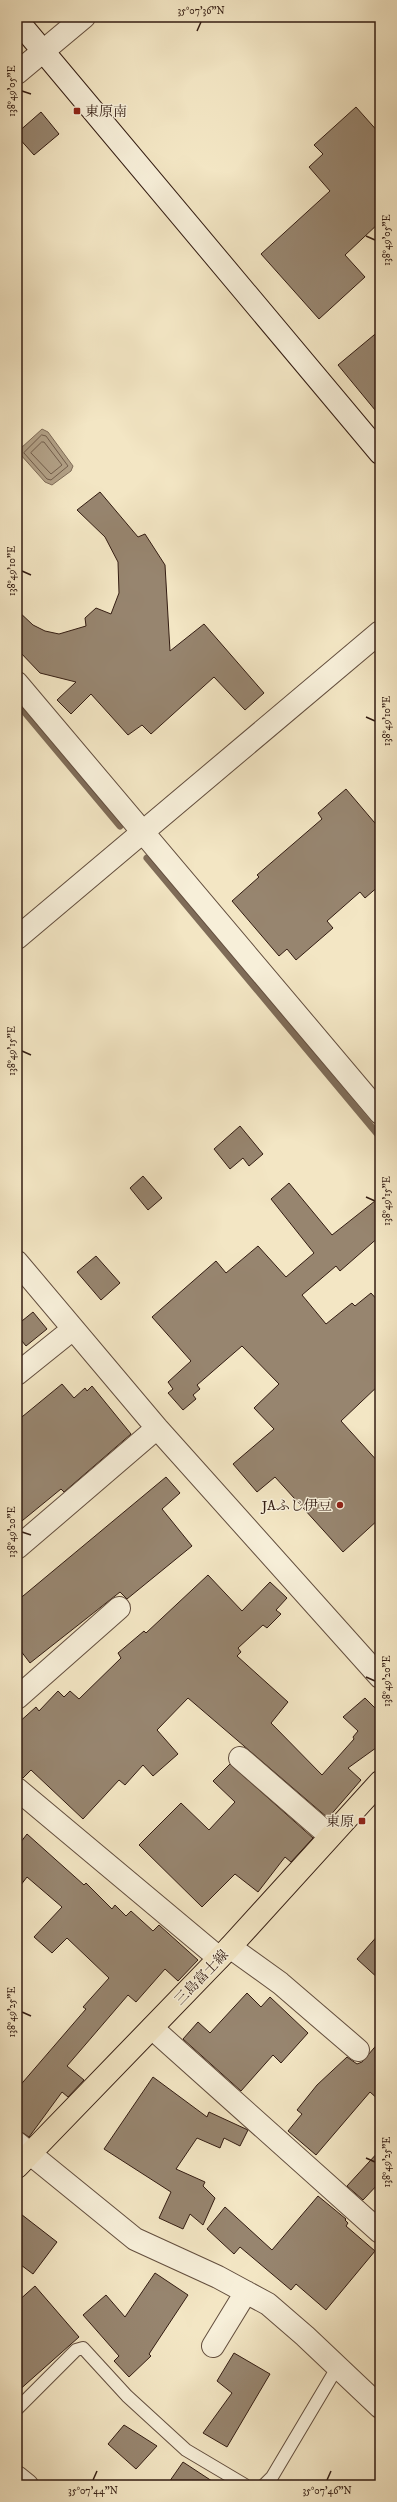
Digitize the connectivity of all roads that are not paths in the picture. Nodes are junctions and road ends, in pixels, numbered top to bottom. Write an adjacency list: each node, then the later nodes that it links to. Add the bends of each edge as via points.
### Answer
1 (84, 17): 3 (street)
2 (17, 20): 3 (street)
3 (43, 51): 4 (street); 5 (street)
4 (17, 73)
5 (380, 453)
6 (380, 632): 8 (street)
7 (17, 683): 8 (street)
8 (141, 832): 9 (street); 10 (street)
9 (17, 938)
10 (380, 1113)
11 (17, 1262): 12 (street)
12 (73, 1329): 13 (street); 14 (street)
13 (17, 1374)
14 (157, 1428): 15 (street); 17 (street)
15 (17, 1548)
16 (119, 1608): 18 (street)
17 (380, 1677)
18 (17, 1698)
19 (240, 1758): 22 (street)
20 (380, 1782): 22 (main road, 三島富士線)
21 (17, 1789): 23 (street)
22 (330, 1836): 23 (main road, 三島富士線)
23 (224, 1952): 24 (main road, 三島富士線); 25 (street, via 280,1983)
24 (152, 2028): 26 (main road, 三島富士線); 27 (street)
25 (358, 2050)
26 (21, 2155): 28 (street, via 135,2239)
27 (380, 2232)
28 (246, 2292): 29 (street); 30 (street, via 268,2304)
29 (213, 2346)
30 (338, 2366): 31 (street); 36 (lane, via 272,2477)
31 (377, 2396)
32 (17, 2409): 35 (lane, via 76,2350 82,2348 127,2396 186,2450)
33 (17, 2477): 34 (street)
34 (27, 2485)
35 (245, 2485)
36 (264, 2485)

